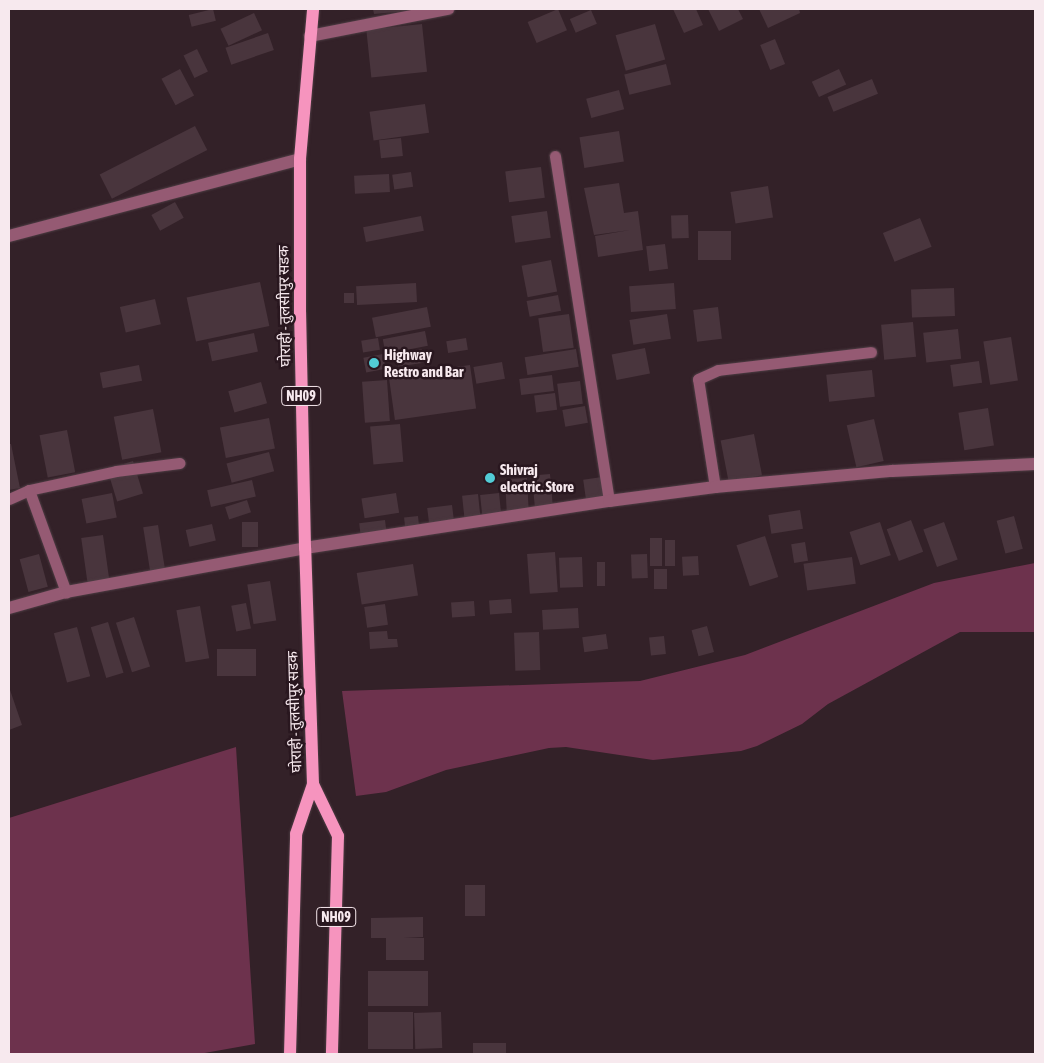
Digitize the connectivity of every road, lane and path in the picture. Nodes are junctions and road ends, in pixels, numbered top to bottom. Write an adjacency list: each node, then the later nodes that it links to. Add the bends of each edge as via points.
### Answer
1 (313, 9): 3 (main road, घोराही - तुलसीपुर सडक / NH09)
2 (448, 9): 3 (street)
3 (310, 36): 5 (main road, घोराही - तुलसीपुर सडक / NH09)
4 (555, 156): 13 (lane)
5 (300, 159): 6 (street); 14 (main road, घोराही - तुलसीपुर सडक / NH09)
6 (9, 236)
7 (871, 352): 10 (lane, via 718,370 698,379)
8 (180, 463): 11 (lane)
9 (1035, 464): 10 (street, via 892,471)
10 (715, 487): 13 (street)
11 (29, 490): 12 (lane); 15 (lane)
12 (9, 499)
13 (609, 501): 14 (street)
14 (304, 548): 15 (street); 17 (main road, घोराही - तुलसीपुर सडक / NH09)
15 (66, 592): 16 (street)
16 (9, 608)
17 (314, 784): 18 (main road, घोराही - तुलसीपुर सडक / NH09, via 296,834); 19 (main road, घोराही - तुलसीपुर सडक / NH09, via 338,836)
18 (290, 1054)
19 (332, 1054)

